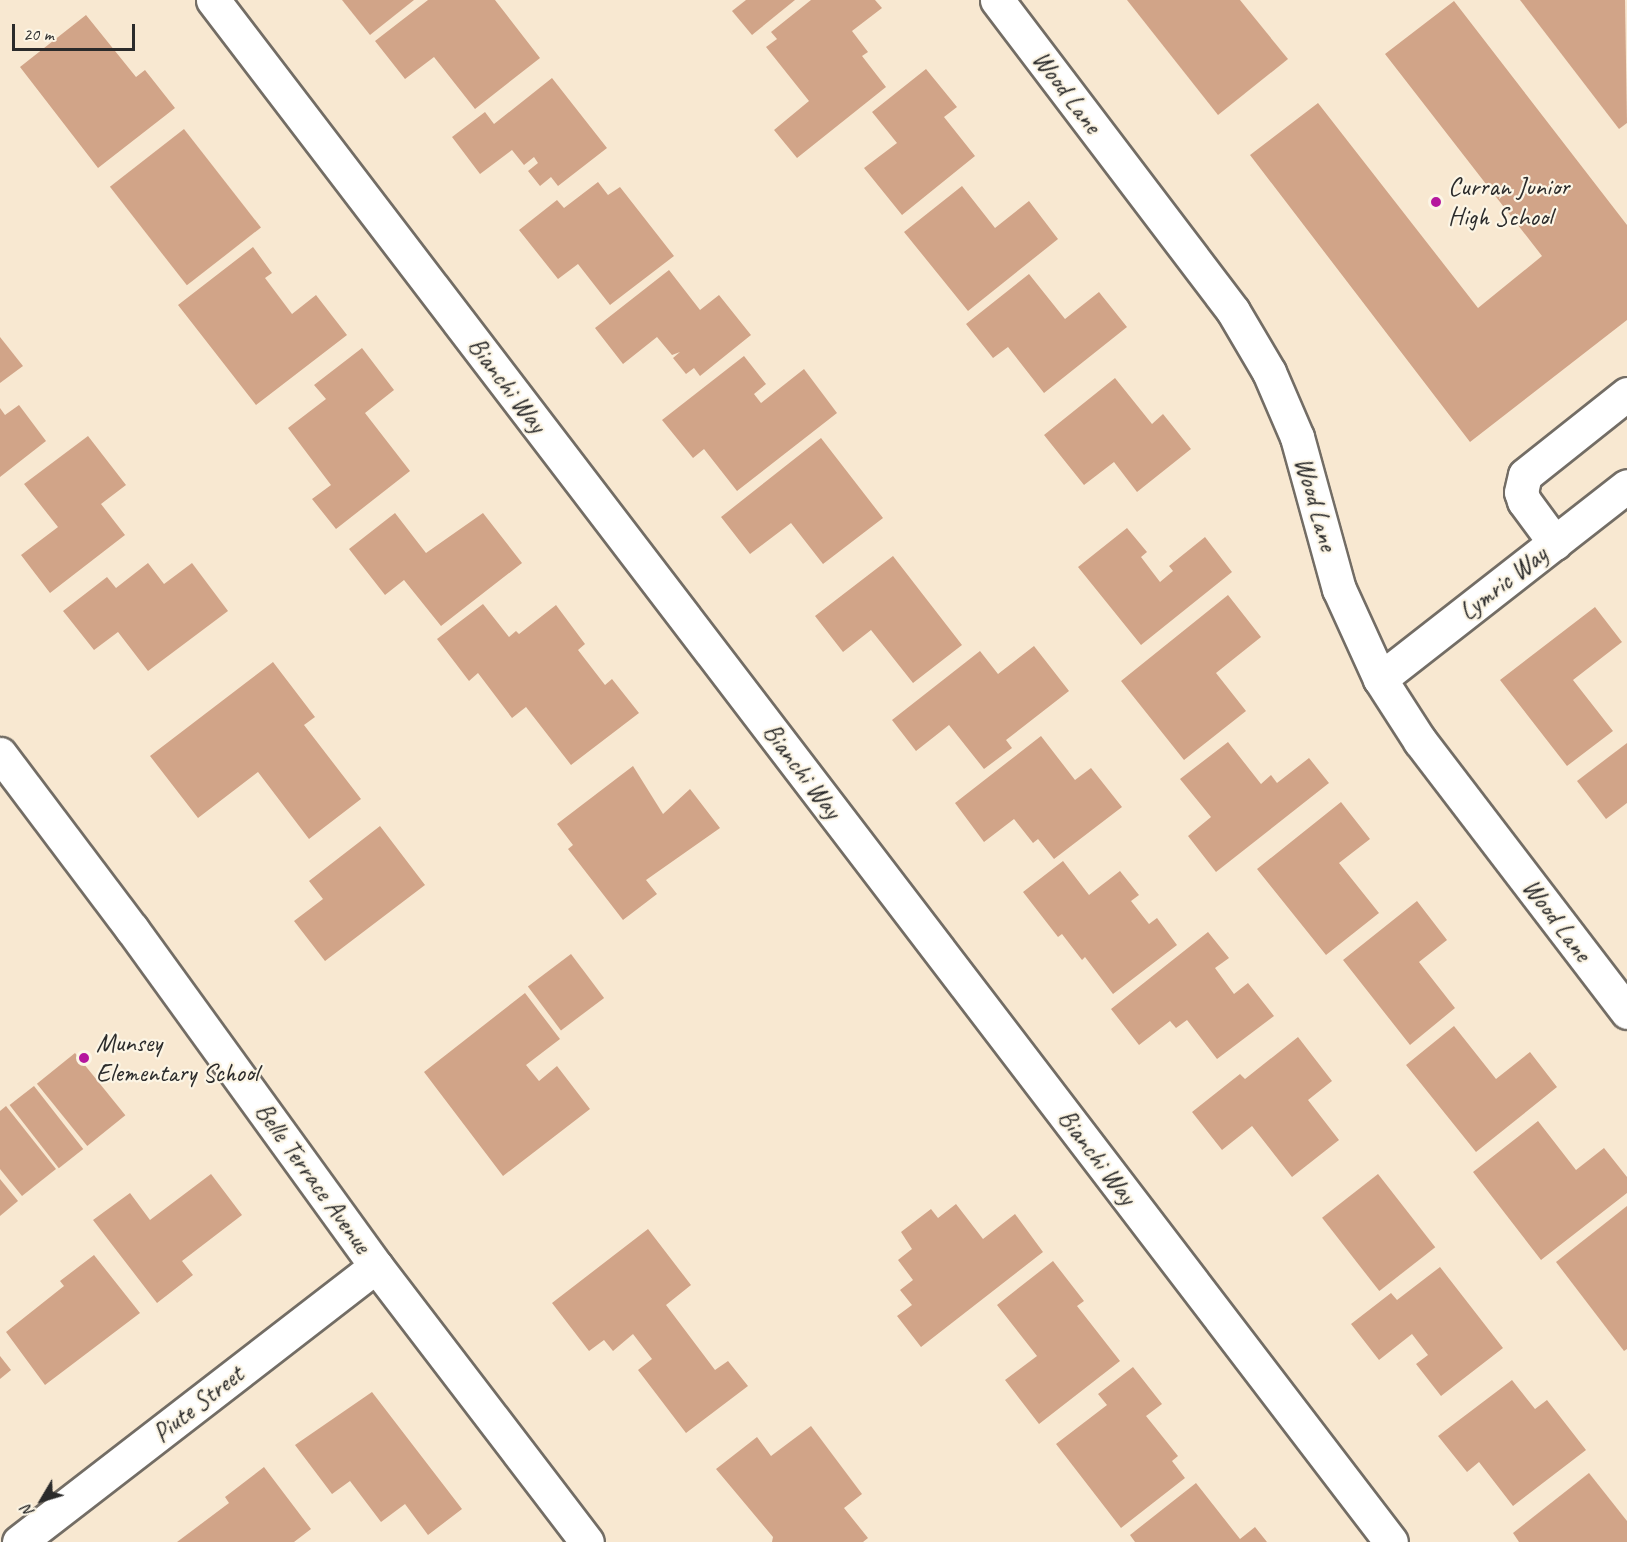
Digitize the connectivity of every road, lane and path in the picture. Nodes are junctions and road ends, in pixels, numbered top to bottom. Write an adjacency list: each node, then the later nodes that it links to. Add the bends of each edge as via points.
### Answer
1 (213, 0): 12 (street, Bianchi Way)
2 (997, 0): 6 (street, Wood Lane, via 1233,310 1269,372 1297,437 1340,589)
3 (1627, 394): 5 (street, via 1525,475 1521,492 1524,501)
4 (1627, 486): 5 (street, Lymric Way)
5 (1555, 543): 6 (street, Lymric Way)
6 (1380, 679): 8 (street, Wood Lane, via 1420,741)
7 (0, 753): 9 (street, Belle Terrace Avenue)
8 (1627, 1012)
9 (376, 1266): 10 (street, Piute Street); 11 (street, Belle Terrace Avenue)
10 (19, 1542)
11 (587, 1542)
12 (1391, 1542)

